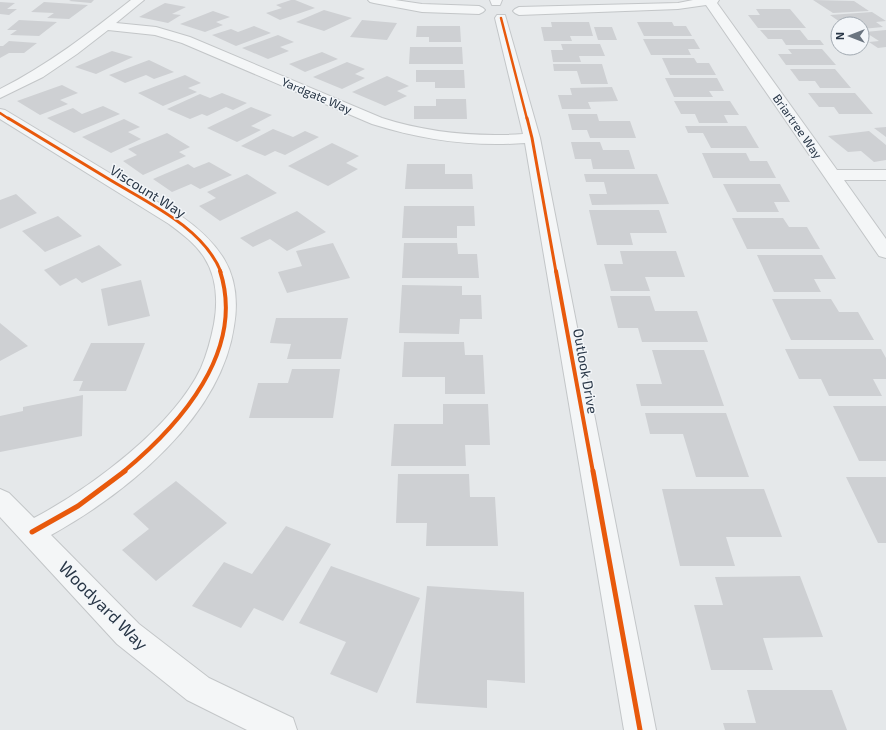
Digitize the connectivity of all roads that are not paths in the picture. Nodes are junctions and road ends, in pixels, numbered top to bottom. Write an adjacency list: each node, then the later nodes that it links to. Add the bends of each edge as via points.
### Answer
1 (138, 0): 5 (street)
2 (374, 0): 4 (street, via 422,8 479,10 485,16)
3 (711, 0): 4 (street, via 678,6); 9 (street, Briartree Way)
4 (503, 8): 8 (street, Outlook Drive)
5 (106, 26): 6 (street, via 63,60); 8 (street, Yardgate Way, via 156,31 186,40 377,121 427,136 487,141)
6 (0, 94)
7 (0, 113): 13 (street, Viscount Way, via 175,220 198,237 214,259 225,284 227,298 226,328 215,363 193,400 161,438 140,458 92,497)
8 (532, 138): 15 (street, Outlook Drive)
9 (833, 175): 10 (street); 11 (street, Briartree Way)
10 (886, 175)
11 (886, 252)
12 (0, 500): 13 (street, Woodyard Way)
13 (32, 532): 14 (street, Woodyard Way, via 128,634 198,689)
14 (281, 730)
15 (640, 730)

